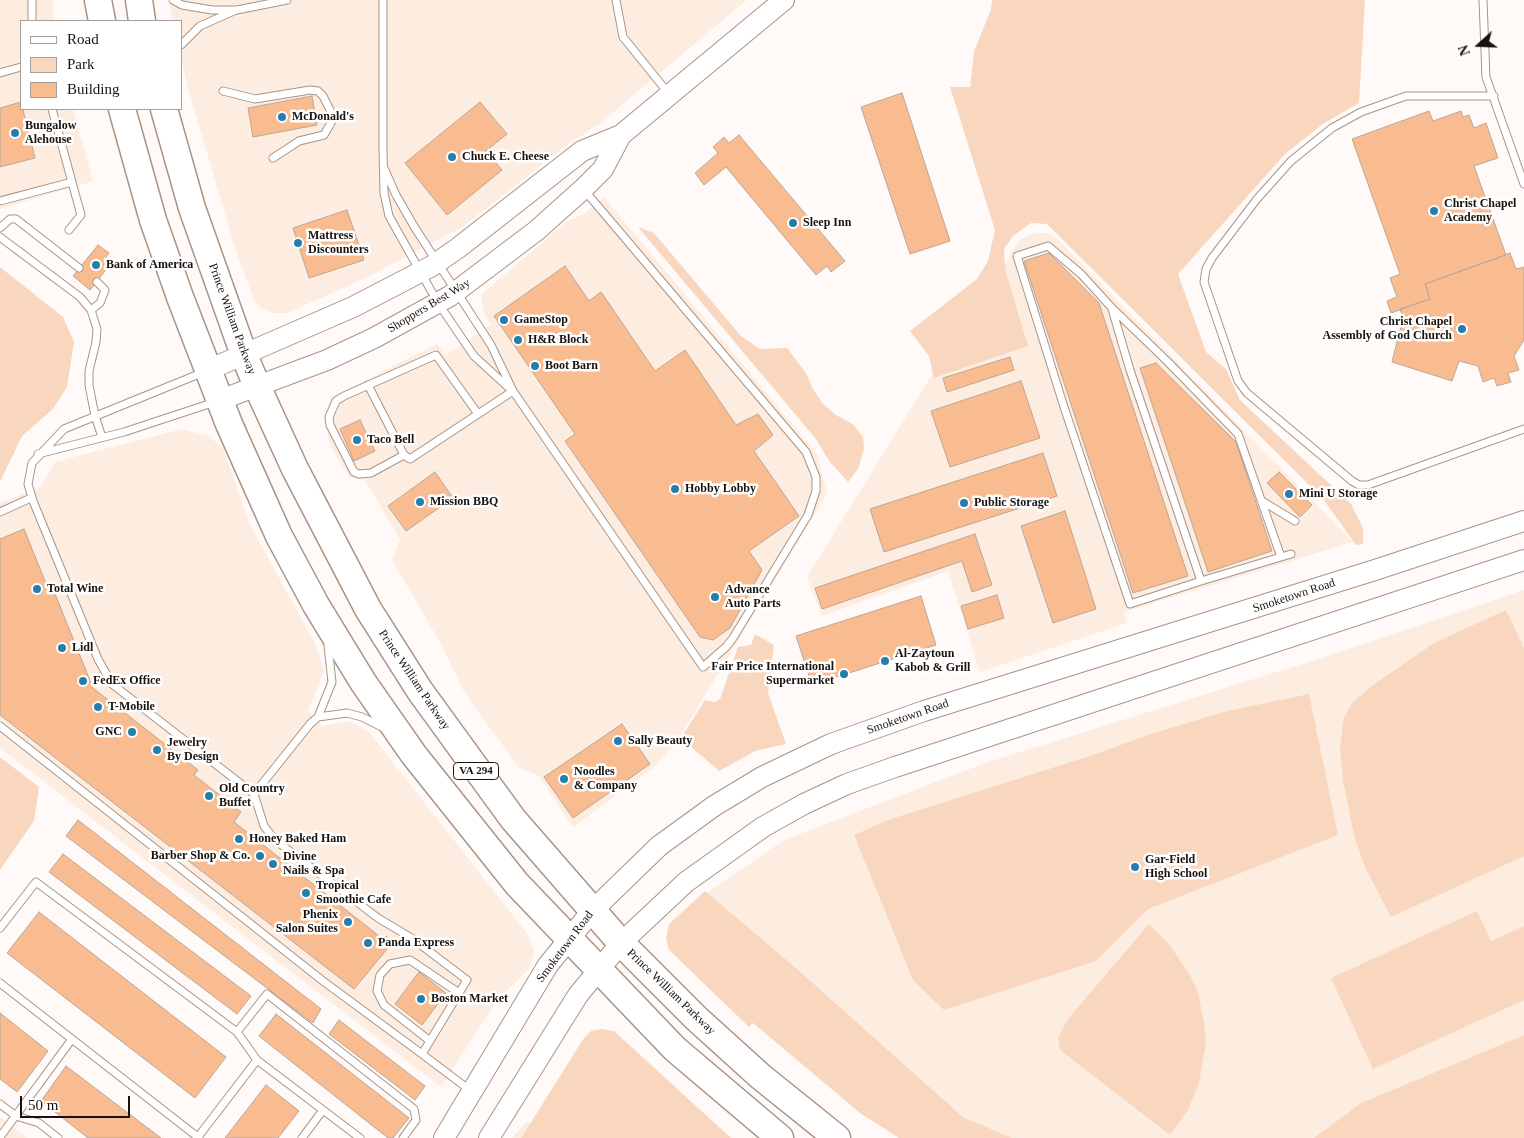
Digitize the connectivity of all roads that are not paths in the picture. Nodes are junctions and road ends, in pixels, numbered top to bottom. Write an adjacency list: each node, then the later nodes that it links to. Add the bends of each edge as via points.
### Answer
1 (32, 0): 11 (lane)
2 (98, 0): 12 (highway)
3 (139, 0): 13 (highway)
4 (173, 0): 10 (lane, via 200,10)
5 (287, 0): 10 (lane)
6 (383, 0): 25 (lane)
7 (616, 0): 18 (lane, via 624,37)
8 (784, 0): 18 (main road, Shoppers Best Way)
9 (1483, 0): 19 (lane, via 1486,76)
10 (237, 10): 14 (lane, via 200,26)
11 (32, 20)
12 (102, 20)
13 (142, 20)
14 (182, 44)
15 (20, 67): 16 (lane)
16 (0, 73)
17 (223, 91): 24 (lane, via 255,99 310,90 323,96 331,112 329,128 324,134 299,141)
18 (669, 95): 23 (main road, Shoppers Best Way)
19 (1494, 96): 27 (lane); 49 (lane, via 1406,96 1361,112 1332,128 1291,161 1256,199 1212,258 1204,282 1238,381 1247,393 1359,485 1368,485)
20 (52, 110): 26 (lane)
21 (122, 110): 42 (highway, VA 294, via 154,220)
22 (168, 116): 41 (highway, Prince William Parkway / VA 294, via 192,208)
23 (622, 135): 28 (main road, Shoppers Best Way, via 603,168); 33 (main road, Shoppers Best Way, via 582,151)
24 (273, 158)
25 (384, 168): 33 (lane, via 396,195); 35 (lane, via 384,193 389,216)
26 (72, 182): 29 (lane); 31 (lane, via 81,215)
27 (1524, 184)
28 (583, 188): 37 (main road, Shoppers Best Way, via 536,231); 45 (lane, via 806,452 816,477 816,491 808,514 733,638 703,667)
29 (0, 201)
30 (0, 228): 34 (lane, via 10,219 16,219)
31 (69, 230)
32 (0, 237): 40 (lane, via 80,297)
33 (437, 262): 35 (main road, Shoppers Best Way); 37 (lane)
34 (80, 268)
35 (420, 272): 38 (lane); 41 (main road, Shoppers Best Way, via 353,307)
36 (97, 282): 40 (lane, via 105,290 100,303)
37 (456, 292): 38 (main road, Shoppers Best Way); 45 (lane, via 491,345)
38 (438, 303): 44 (main road, Shoppers Best Way, via 327,360); 45 (lane, via 474,356)
39 (1112, 308): 54 (lane, via 1238,434); 61 (lane); 61 (lane, via 1081,274 1048,246 1017,256 1130,604)
40 (90, 310): 48 (lane, via 96,329 89,371)
41 (244, 355): 42 (main road, Shoppers Best Way); 44 (highway, Prince William Parkway / VA 294)
42 (208, 370): 46 (highway, VA 294); 48 (lane)
43 (368, 385): 47 (lane, via 436,355); 52 (lane); 52 (lane, via 336,401 329,417 351,468 365,474)
44 (258, 386): 46 (main road, Shoppers Best Way); 67 (highway, Prince William Parkway / VA 294, via 295,470 371,615 473,767)
45 (513, 391): 47 (lane)
46 (220, 400): 50 (lane, via 187,413); 62 (highway, VA 294, via 265,508)
47 (478, 414): 52 (lane, via 410,459)
48 (95, 416): 50 (lane); 51 (lane, via 64,429)
49 (1524, 429)
50 (102, 437): 51 (lane)
51 (38, 454): 53 (lane, via 28,477)
52 (404, 455)
53 (31, 498): 55 (lane); 66 (lane, via 106,677)
54 (1262, 501): 57 (lane); 59 (lane)
55 (0, 512)
56 (1524, 520): 67 (main road, Smoketown Road, via 933,708 831,744 762,777 686,825 633,870)
57 (1295, 521)
58 (1291, 554): 59 (lane)
59 (1281, 557): 61 (lane)
60 (1524, 560): 70 (main road, via 847,784 788,813 725,852 686,882)
61 (1200, 581)
62 (320, 612): 63 (lane, via 333,674); 65 (highway, VA 294)
63 (318, 718): 65 (lane, via 352,714); 66 (lane)
64 (0, 726): 77 (lane, via 316,975)
65 (404, 740): 69 (highway, VA 294, via 493,855)
66 (254, 794): 73 (lane, via 264,826 272,837 378,918 413,939 467,980)
67 (592, 911): 69 (main road, Smoketown Road); 70 (highway, Prince William Parkway / VA 294)
68 (0, 928): 74 (lane, via 36,882)
69 (568, 939): 71 (highway, VA 294); 79 (main road, Smoketown Road, via 548,965)
70 (620, 943): 71 (main road); 92 (highway, Prince William Parkway / VA 294, via 760,1076)
71 (597, 970): 90 (main road); 91 (highway, VA 294, via 675,1049)
72 (0, 983): 75 (lane)
73 (459, 993): 76 (lane); 76 (lane, via 410,960 390,964 380,975 377,992 381,1001)
74 (237, 1032): 78 (lane); 88 (lane, via 267,994 414,1109 416,1120)
75 (72, 1039): 82 (lane); 85 (lane)
76 (430, 1041): 77 (lane)
77 (422, 1054): 79 (lane)
78 (257, 1060): 81 (lane); 85 (lane)
79 (471, 1091): 89 (main road, Smoketown Road)
80 (0, 1104): 82 (lane)
81 (323, 1110): 86 (lane); 87 (lane)
82 (16, 1116): 83 (lane); 84 (lane, via 38,1123)
83 (0, 1137)
84 (58, 1138)
85 (199, 1138)
86 (302, 1138)
87 (360, 1138)
88 (403, 1138)
89 (444, 1138)
90 (489, 1138)
91 (780, 1138)
92 (837, 1138)

